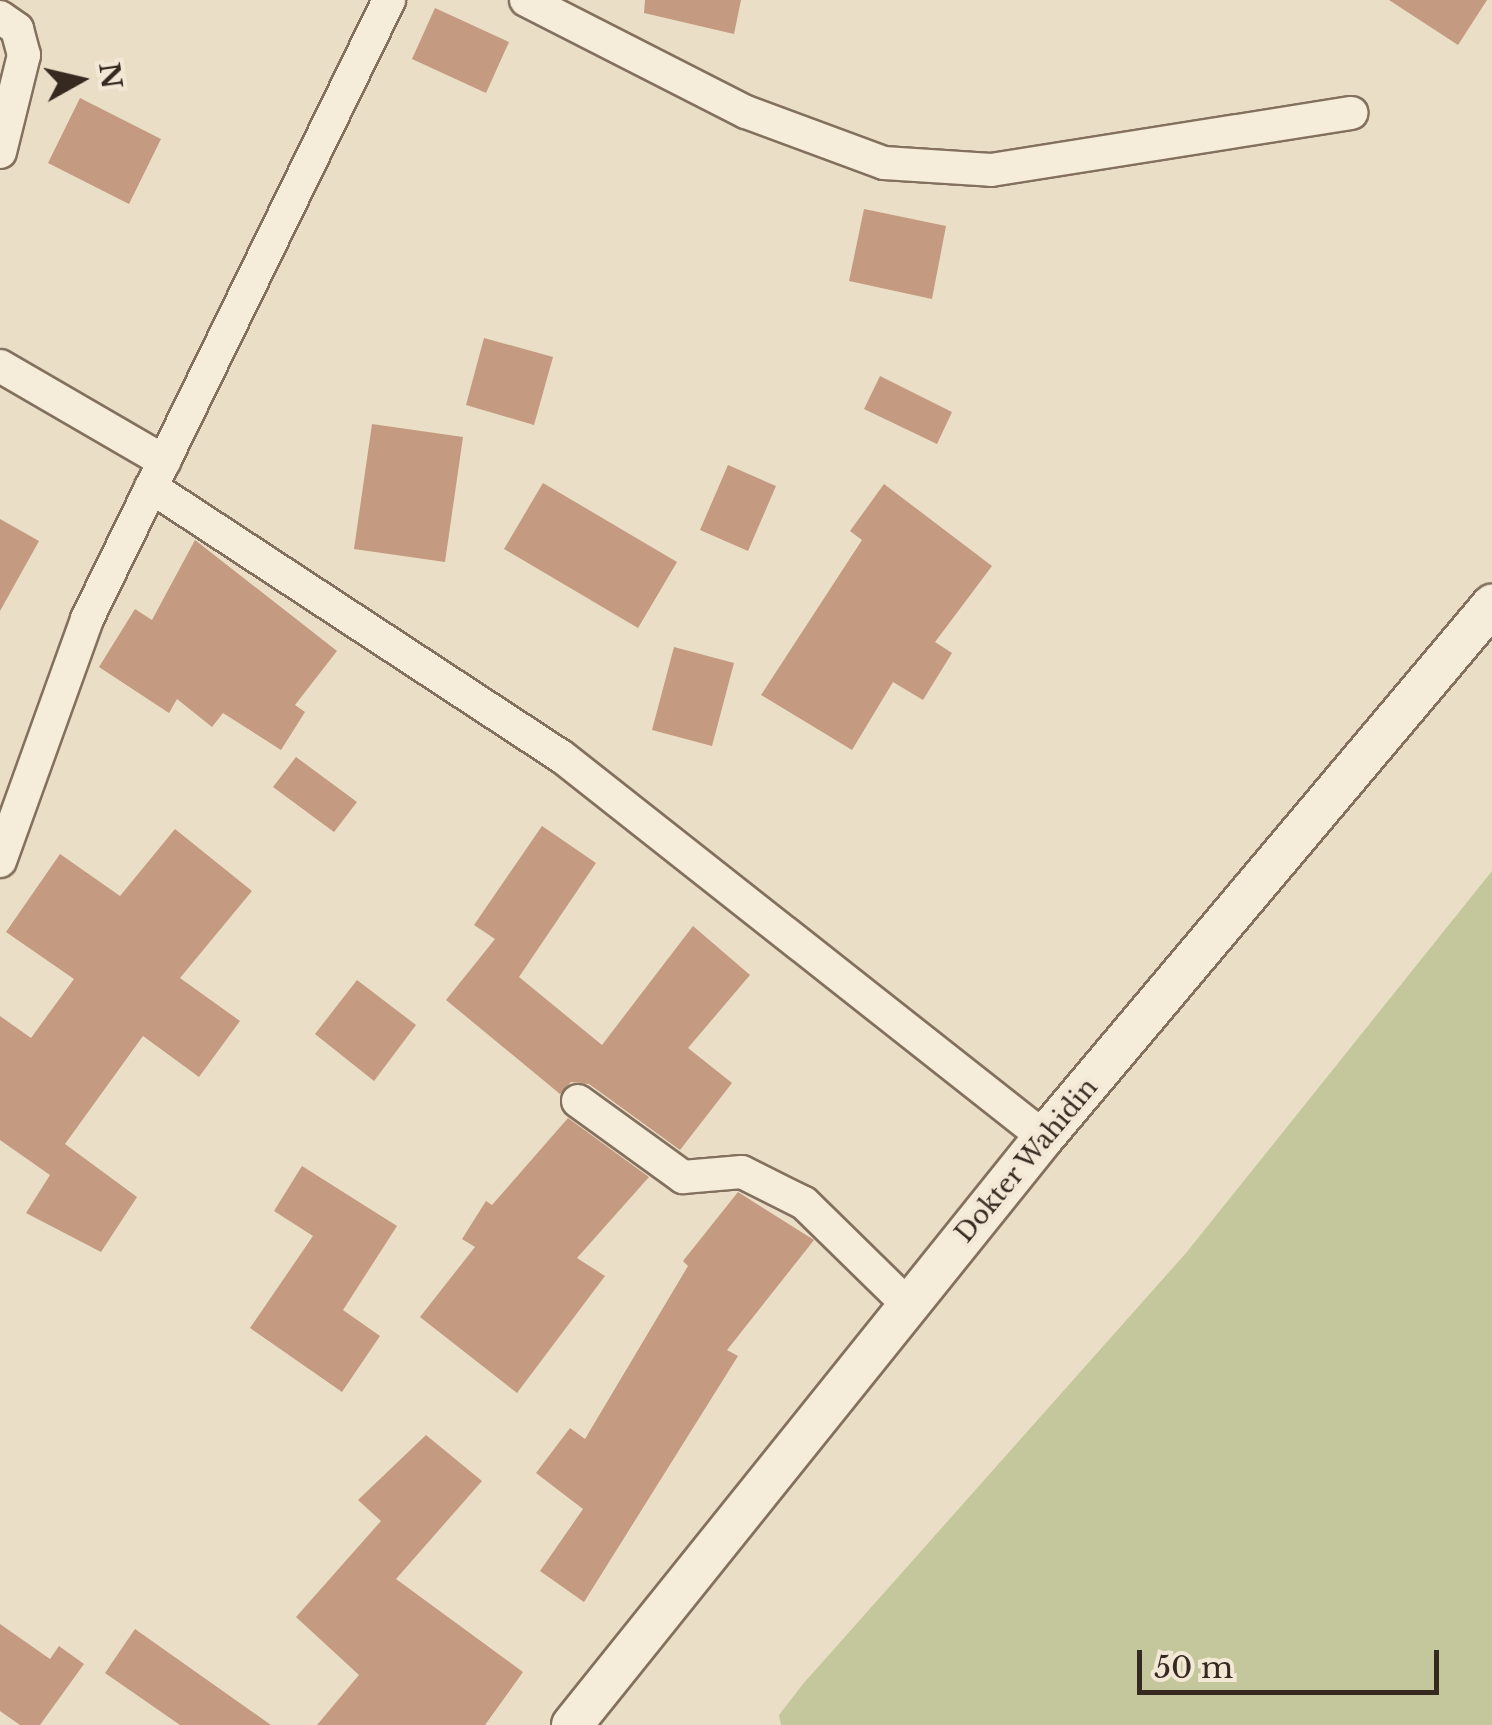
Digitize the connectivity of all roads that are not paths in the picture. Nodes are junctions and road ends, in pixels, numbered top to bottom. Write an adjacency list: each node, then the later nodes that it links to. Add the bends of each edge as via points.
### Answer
1 (389, 0): 7 (street)
2 (526, 0): 4 (street, via 746,112 884,163 991,170)
3 (0, 17): 5 (street, via 17,29 24,55)
4 (1352, 113)
5 (0, 152)
6 (0, 366): 7 (street)
7 (157, 474): 9 (street, via 87,619); 11 (street, via 561,756)
8 (1492, 605): 11 (street, Dokter Wahidin)
9 (0, 861)
10 (578, 1102): 12 (street, via 683,1177 742,1172 804,1203)
11 (1044, 1137): 12 (street, Dokter Wahidin)
12 (908, 1305): 13 (street, Dokter Wahidin)
13 (572, 1725)

